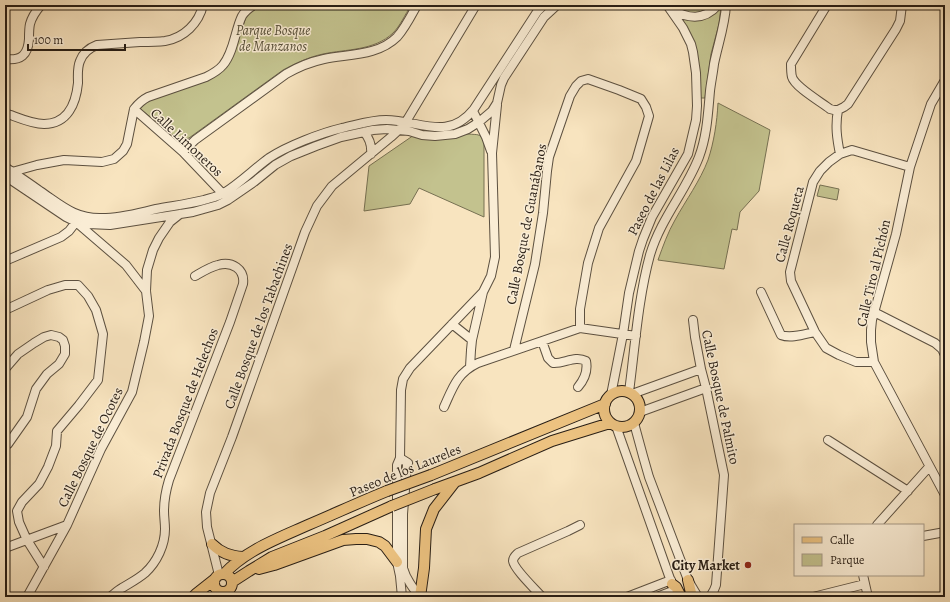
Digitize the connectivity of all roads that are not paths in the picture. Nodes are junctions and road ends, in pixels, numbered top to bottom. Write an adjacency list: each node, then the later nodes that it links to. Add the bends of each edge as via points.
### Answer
1 (41, 5): 13 (street, via 29,25 28,48 23,56 16,60)
2 (203, 5): 19 (street, via 193,25 178,37 165,41 97,45 88,50 78,66 74,103 66,115 58,120 39,123)
3 (254, 5): 17 (street, via 242,15 228,58 220,68 206,77 148,96)
4 (417, 5): 26 (street, via 401,32 389,43 369,52 320,60 295,69 195,140)
5 (476, 5): 21 (street, Calle Bosque de los Tabachines)
6 (544, 5): 16 (street)
7 (556, 5): 15 (street, via 544,17 504,78)
8 (718, 5): 12 (street, via 708,13 697,16 681,15)
9 (726, 5): 48 (street, Paseo de las Lilas, via 702,149 654,243)
10 (827, 5): 18 (street, via 791,64 791,69 796,84 830,109)
11 (902, 5): 18 (street, via 896,29 848,104)
12 (669, 7): 47 (street, Paseo de las Lilas, via 687,36 693,52 696,73 696,120 688,154 652,217 643,239 634,272)
13 (5, 60)
14 (945, 80): 30 (street, Calle Tiro al Pichón, via 931,104)
15 (497, 103): 20 (street); 25 (street)
16 (475, 108): 20 (street); 21 (street, via 459,122 447,127 430,127); 22 (street)
17 (134, 110): 26 (street, Calle Limoneros); 31 (street, via 127,144 124,151 114,159 102,162 64,160)
18 (838, 110): 29 (street, via 836,133)
19 (5, 113)
20 (488, 114): 22 (street); 25 (street)
21 (406, 122): 23 (street, Calle Bosque de los Tabachines); 32 (street, via 371,122 313,137 270,158)
22 (479, 122): 23 (street, via 462,131 442,136); 27 (street)
23 (399, 130): 24 (street); 28 (street, Calle Bosque de los Tabachines)
24 (364, 132): 28 (street, via 370,139); 33 (street, via 341,137 291,156 228,200)
25 (494, 132): 27 (street)
26 (183, 152): 32 (street, Calle Limoneros)
27 (492, 153): 39 (street, via 495,257 491,276)
28 (371, 154): 81 (street, Calle Bosque de los Tabachines, via 332,186 317,206 305,232 210,493 206,512)
29 (840, 154): 30 (street, via 852,150); 46 (street, Calle Roqueta, via 825,166 813,182 790,272 791,281)
30 (910, 167): 42 (street, Calle Tiro al Pichón, via 896,234)
31 (7, 172): 34 (street); 35 (street, via 39,189 69,211)
32 (223, 194): 35 (street, via 190,204 117,217)
33 (180, 214): 35 (street); 38 (street, Calle Bosque de Ocotes, via 163,232 153,250 147,270)
34 (76, 222): 35 (street); 36 (street, via 61,237); 38 (street, via 126,265)
35 (108, 222)
36 (5, 262)
37 (195, 276): 95 (street, Privada Bosque de Helechos, via 209,268 227,264 237,267 244,279 169,480 165,498 165,531 160,554 146,572)
38 (146, 291): 77 (street, Calle Bosque de Ocotes, via 148,316 132,392 101,449)
39 (483, 292): 44 (street); 49 (street)
40 (761, 292): 46 (street, via 781,335 790,337)
41 (5, 310): 80 (street, via 48,290 65,285 78,285 96,310 103,334 98,380 57,430 56,446 48,467 18,511)
42 (874, 312): 51 (street); 53 (street, Calle Tiro al Pichón, via 871,342)
43 (693, 320): 56 (street, Calle Bosque de Palmito)
44 (452, 324): 49 (street); 70 (street, via 410,368 403,379 400,390)
45 (580, 328): 47 (street); 50 (street); 52 (street, Calle Bosque de Guanábanos, via 580,309 587,270 599,228 636,161 649,116 641,99 588,79 581,81 570,96 549,157 535,264)
46 (815, 332): 53 (street, Calle Roqueta, via 826,348 839,356 856,362)
47 (623, 334): 48 (street); 60 (street, Paseo de las Lilas)
48 (636, 336): 59 (street, Paseo de las Lilas)
49 (472, 340): 54 (street)
50 (542, 341): 52 (street); 57 (street, via 548,358 553,363 559,364 581,358 586,361 584,379)
51 (944, 349)
52 (514, 350): 54 (street)
53 (874, 362): 71 (street, Calle Tiro al Pichón)
54 (470, 367): 62 (street, via 455,383)
55 (5, 369): 69 (street, via 18,354 44,337 51,335 63,340 65,354 36,389 27,417)
56 (701, 369): 58 (street, Calle Bosque de Palmito); 59 (street)
57 (578, 387)
58 (706, 388): 63 (street); 104 (street, Calle Bosque de Palmito, via 724,475 716,585)
59 (630, 393): 60 (main road, via 623,391); 63 (main road, via 639,402)
60 (611, 395): 61 (main road)
61 (605, 404): 65 (main road, via 605,415); 66 (main road, Paseo de los Laureles)
62 (444, 407)
63 (640, 412): 64 (main road)
64 (634, 423): 65 (main road, via 622,428); 89 (street, via 649,477)
65 (613, 425): 68 (main road, Paseo de los Laureles); 92 (street)
66 (546, 428): 68 (main road, via 552,435); 83 (main road, Paseo de los Laureles, bridge, via 387,491 270,542)
67 (828, 440): 73 (street)
68 (552, 441): 72 (main road, Paseo de los Laureles)
69 (5, 446)
70 (400, 458): 84 (street, via 396,465); 98 (street, via 408,463 403,514 403,568 408,581)
71 (929, 466): 73 (street); 74 (street, Calle Tiro al Pichón)
72 (456, 482): 86 (main road, Paseo de los Laureles, bridge, via 272,557); 98 (main road, via 434,509 427,525)
73 (908, 491): 76 (street)
74 (945, 495)
75 (580, 524): 99 (street, via 514,556 516,568)
76 (878, 524)
77 (67, 525): 80 (street, Calle Bosque de Ocotes); 85 (street)
78 (945, 532): 79 (street)
79 (924, 536)
80 (27, 540): 82 (street, Calle Bosque de Ocotes); 85 (street)
81 (212, 544): 83 (main road, via 223,553); 87 (street, Calle Bosque de los Tabachines)
82 (5, 548)
83 (243, 557): 87 (main road, Paseo de los Laureles)
84 (397, 562): 86 (main road, via 379,542 356,539 343,540 274,565); 97 (street)
85 (44, 567): 94 (street)
86 (249, 571): 90 (main road, Paseo de los Laureles)
87 (219, 576): 90 (main road, via 229,576); 93 (main road, via 214,585); 96 (main road, Paseo de los Laureles)
88 (863, 576): 91 (street)
89 (688, 580): 102 (main road); 103 (street)
90 (232, 582): 93 (main road, via 230,589)
91 (865, 584): 105 (street); 106 (street)
92 (675, 590): 100 (street); 101 (street)
93 (221, 594)
94 (27, 597)
95 (110, 597)
96 (193, 597)
97 (402, 597)
98 (420, 597)
99 (542, 597)
100 (627, 597)
101 (657, 597)
102 (692, 597)
103 (698, 597)
104 (710, 597)
105 (813, 597)
106 (868, 597)

